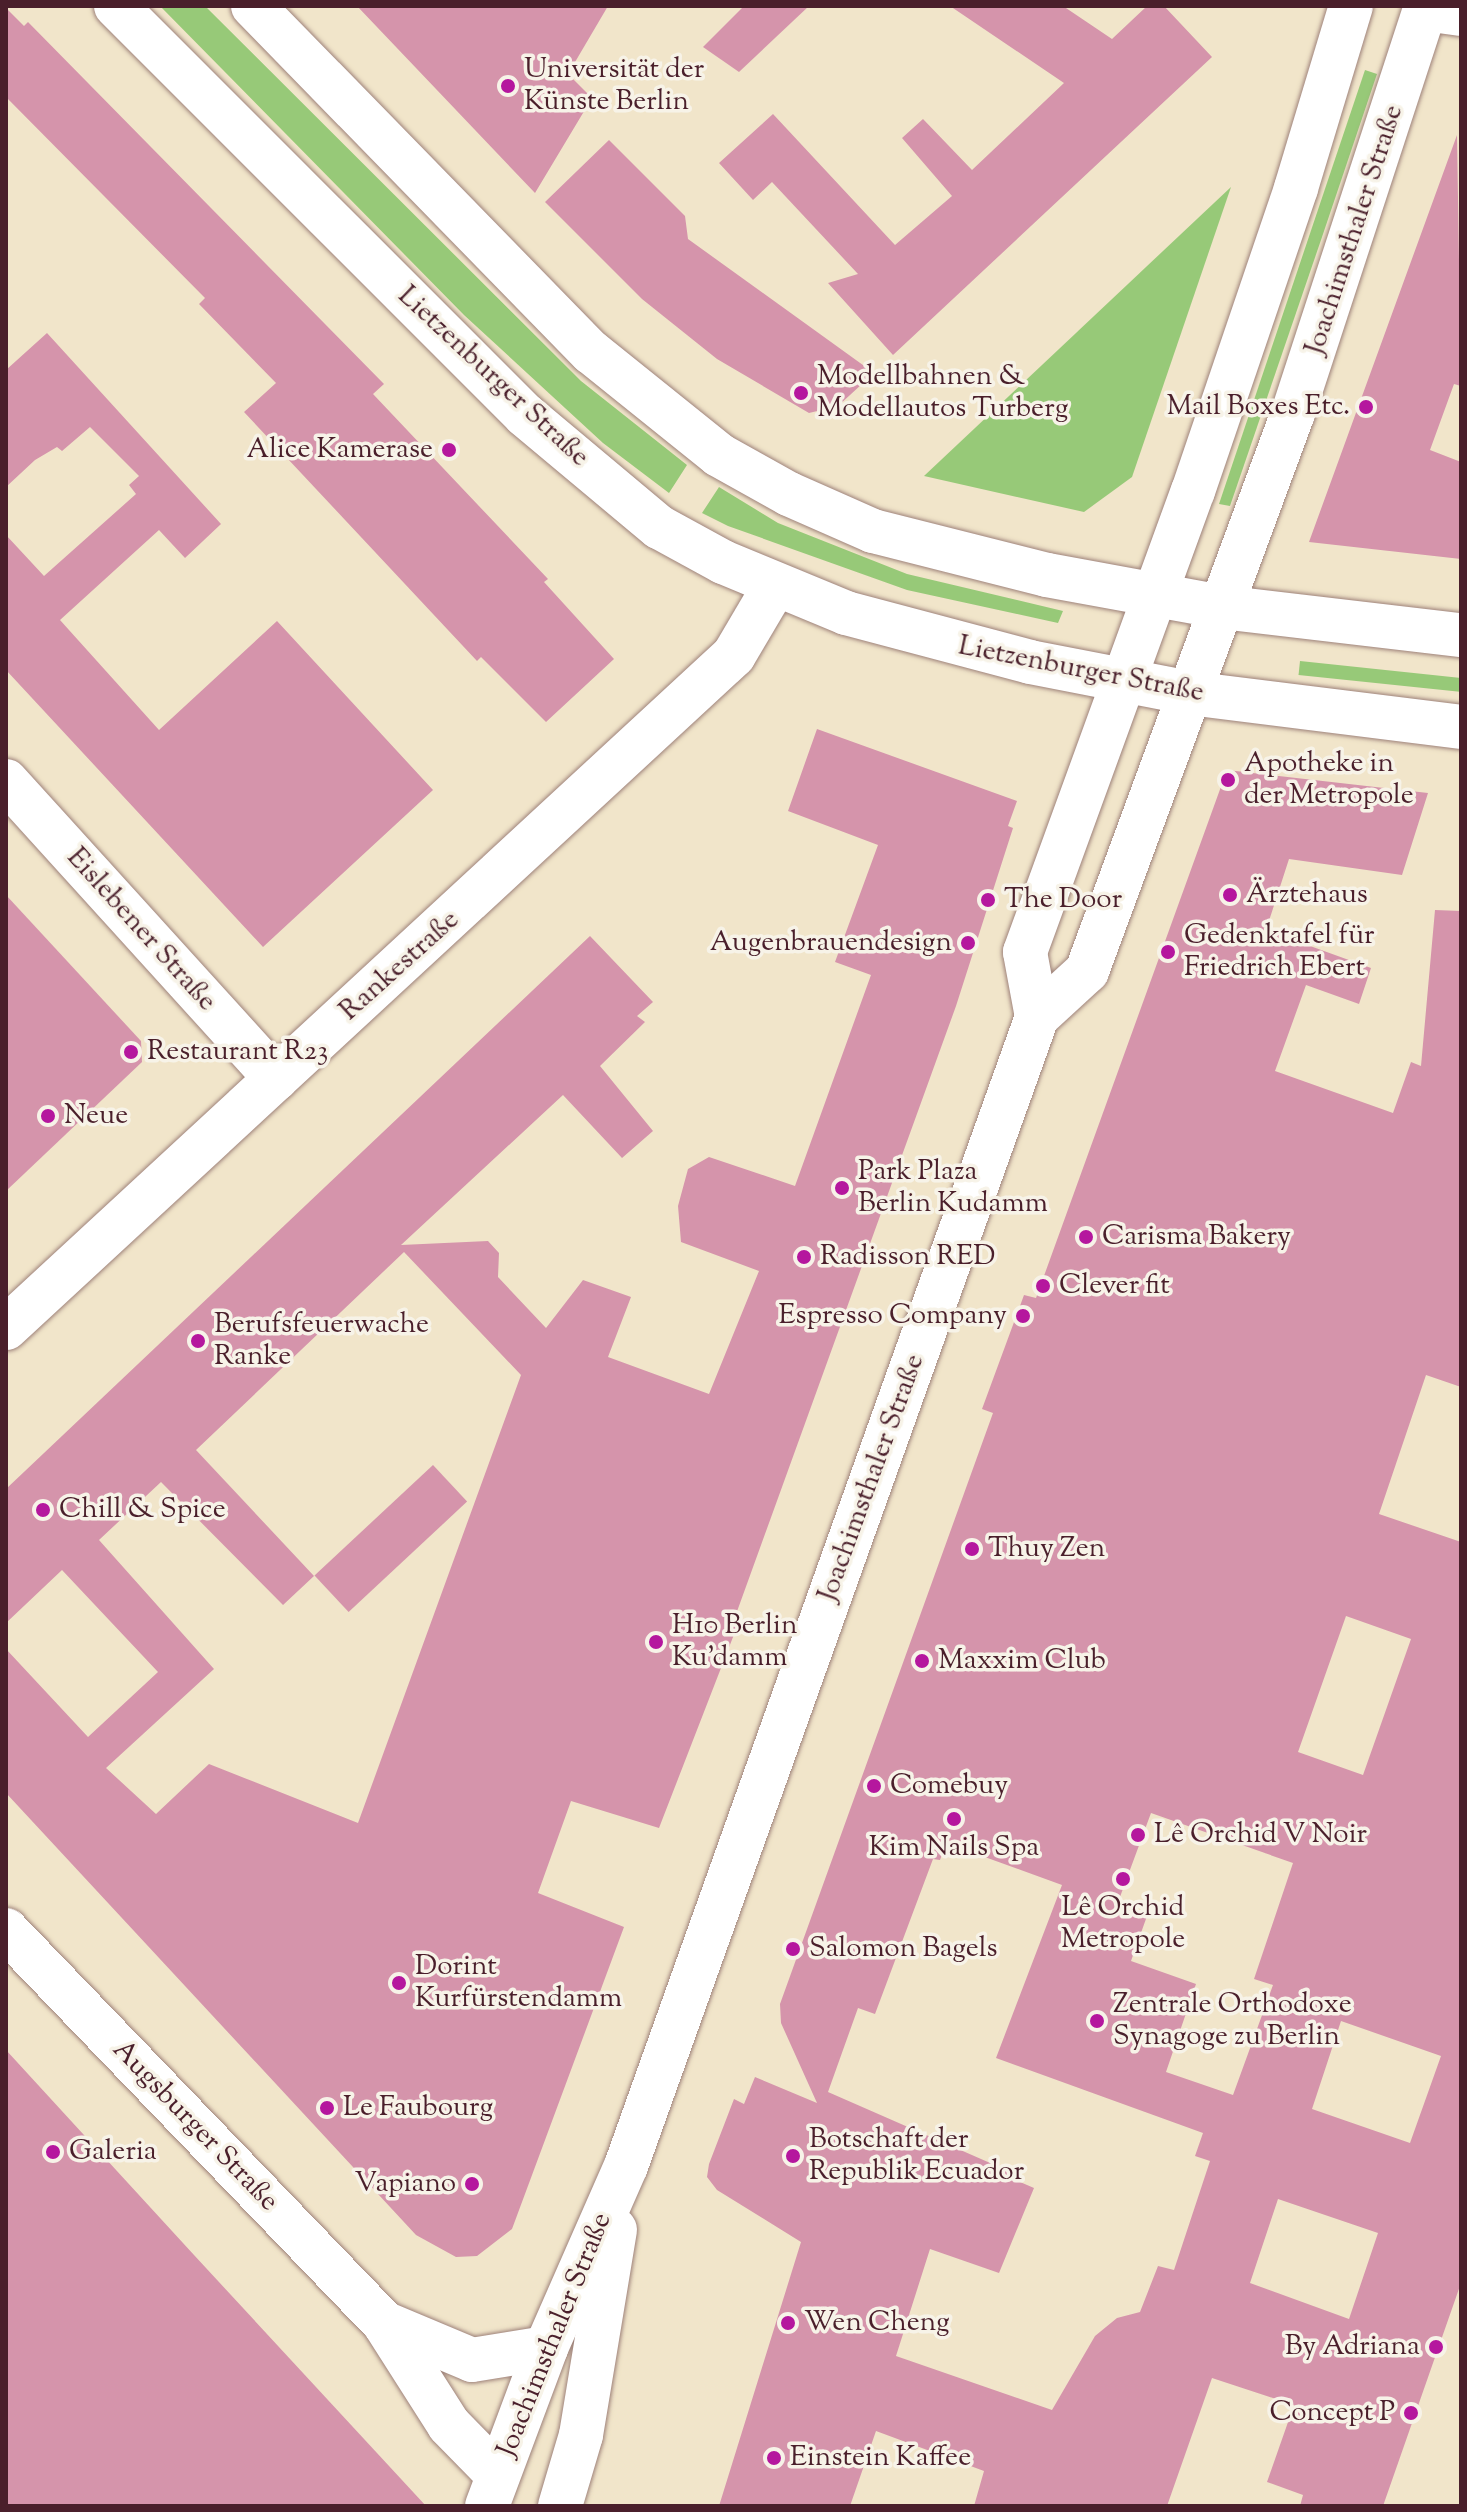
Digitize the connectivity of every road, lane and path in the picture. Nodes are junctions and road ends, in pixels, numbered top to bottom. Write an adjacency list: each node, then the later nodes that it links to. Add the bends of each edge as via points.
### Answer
1 (116, 6): 5 (main road, Lietzenburger Straße, via 525,415 659,527)
2 (253, 6): 6 (main road, via 591,352 719,455 873,531 968,558)
3 (1351, 6): 6 (main road, via 1296,188)
4 (1437, 10): 7 (main road, Joachimsthaler Straße)
5 (774, 587): 9 (main road, Lietzenburger Straße, via 927,639); 14 (main road, Rankestraße, via 734,655)
6 (1154, 595): 7 (main road); 9 (main road)
7 (1221, 607): 8 (main road); 10 (main road, Joachimsthaler Straße)
8 (1461, 635)
9 (1122, 680): 10 (main road, Lietzenburger Straße); 13 (main road, via 1025,952)
10 (1189, 693): 11 (main road, Lietzenburger Straße); 13 (main road, Joachimsthaler Straße, via 1087,971)
11 (1461, 727)
12 (6, 781): 14 (main road, Eislebener Straße)
13 (1037, 1017): 17 (main road, Joachimsthaler Straße)
14 (276, 1079): 15 (main road, Rankestraße)
15 (6, 1328)
16 (6, 1930): 18 (main road, Augsburger Straße)
17 (626, 2166): 19 (main road, Joachimsthaler Straße); 21 (main road, Joachimsthaler Straße, via 581,2435)
18 (384, 2323): 19 (main road, Augsburger Straße, via 472,2360); 20 (main road, Augsburger Straße)
19 (546, 2348): 20 (main road, Joachimsthaler Straße)
20 (492, 2490)
21 (560, 2506)

